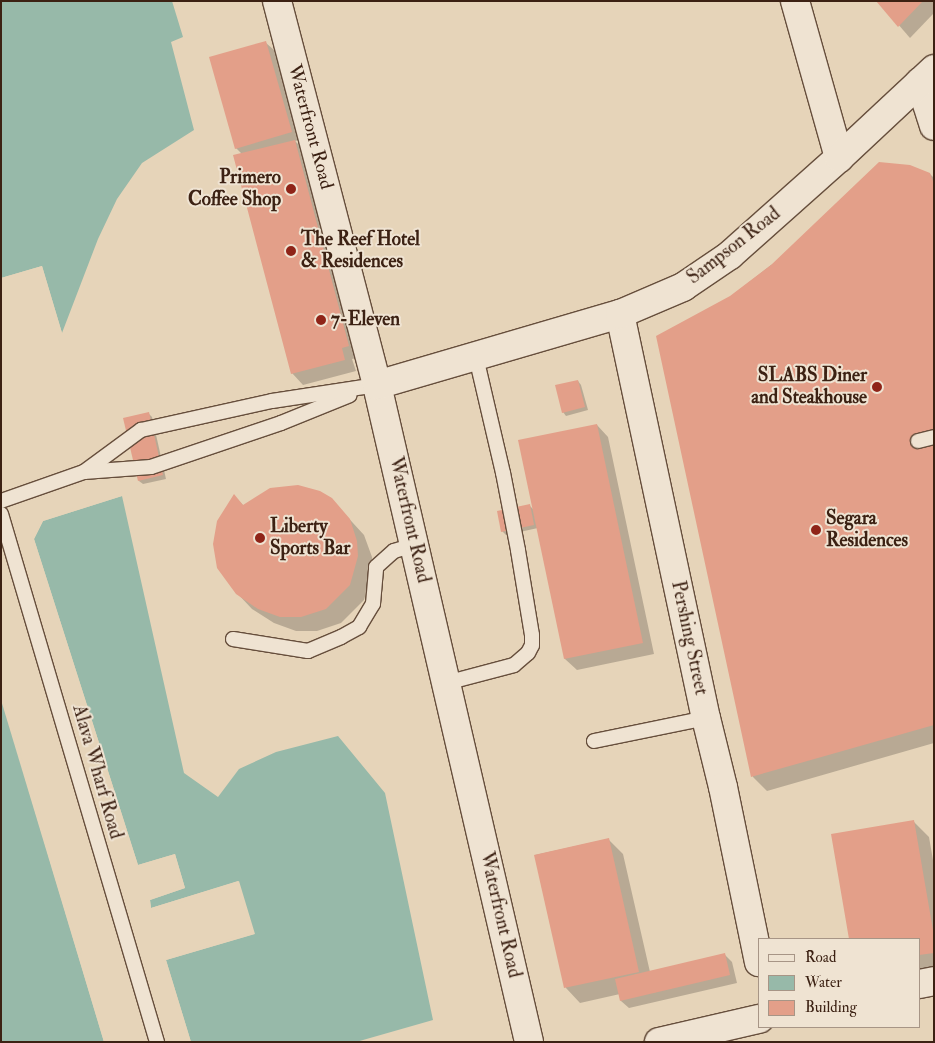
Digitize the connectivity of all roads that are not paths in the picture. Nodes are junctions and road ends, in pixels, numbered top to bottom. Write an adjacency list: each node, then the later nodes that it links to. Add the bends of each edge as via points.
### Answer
1 (277, 1): 8 (street, Waterfront Road)
2 (795, 1): 5 (street)
3 (927, 75): 4 (street); 5 (street, Sampson Road)
4 (934, 126)
5 (839, 158): 6 (street, Sampson Road, via 730,254 683,287)
6 (620, 314): 7 (street, Sampson Road); 17 (street, Pershing Street)
7 (476, 357): 8 (street, Sampson Road); 16 (lane, via 518,550 532,645 514,665)
8 (375, 386): 11 (lane, via 281,423 151,467); 11 (lane, via 272,401 142,430); 14 (street, Waterfront Road)
9 (934, 437): 10 (lane)
10 (918, 442)
11 (84, 472): 12 (lane)
12 (1, 501)
13 (1, 514): 23 (lane, Alava Wharf Road)
14 (414, 545): 15 (lane, via 394,552 376,566 374,604 359,627 341,637 308,651); 16 (street, Waterfront Road)
15 (233, 639)
16 (446, 683): 24 (street, Waterfront Road)
17 (706, 718): 18 (lane); 19 (street, Pershing Street)
18 (594, 741)
19 (758, 957)
20 (934, 981): 21 (street)
21 (920, 984)
22 (758, 1019): 25 (street)
23 (158, 1042)
24 (530, 1042)
25 (659, 1042)

